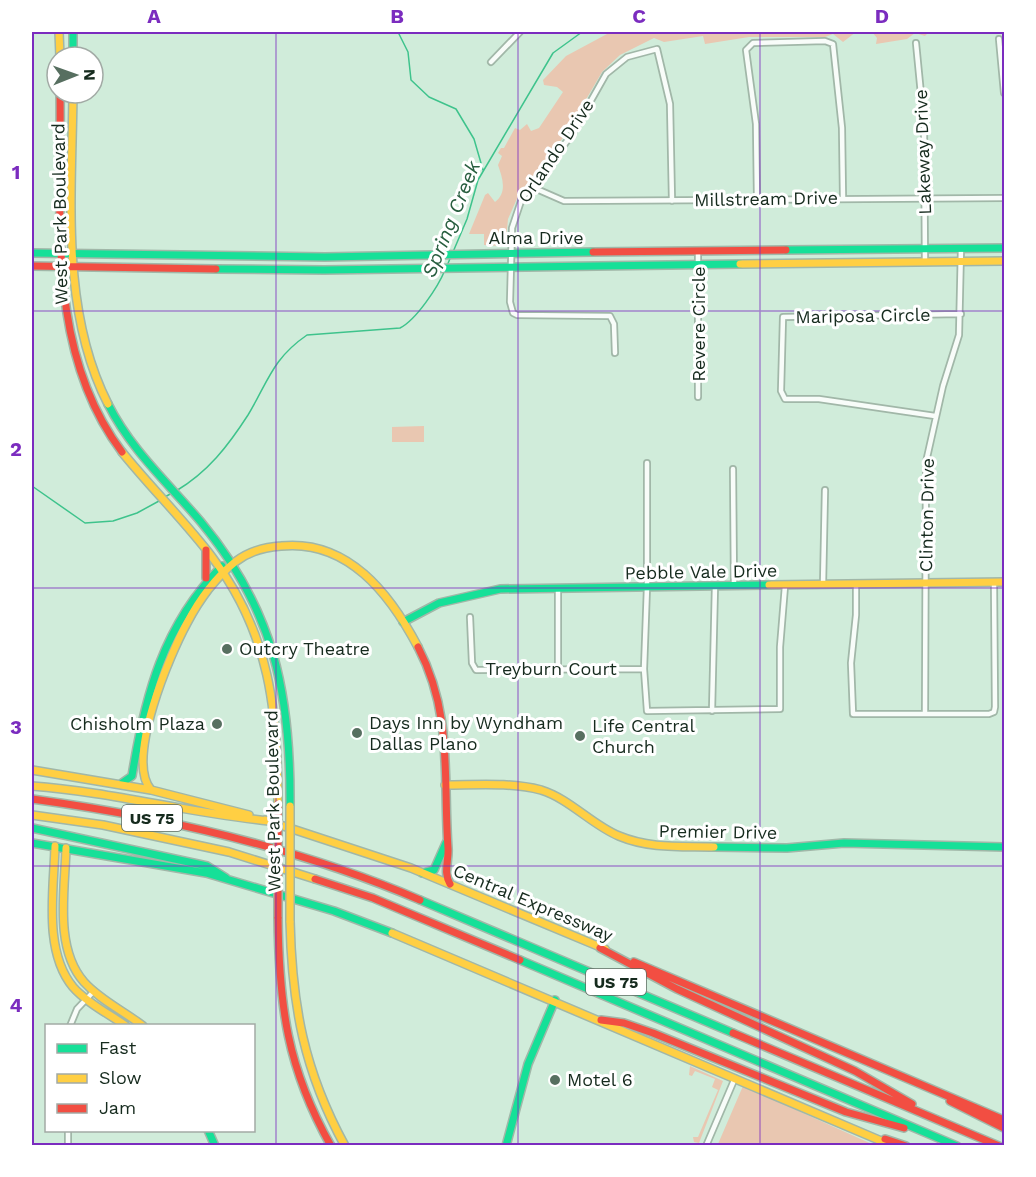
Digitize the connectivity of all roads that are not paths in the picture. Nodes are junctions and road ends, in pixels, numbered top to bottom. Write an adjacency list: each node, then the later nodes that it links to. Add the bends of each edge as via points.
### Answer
1 (520, 32): 4 (street)
2 (999, 39): 5 (street)
3 (916, 43): 9 (street, Lakeway Drive, via 924,125)
4 (491, 62)
5 (1005, 93)
6 (60, 105): 19 (main road, West Park Boulevard)
7 (73, 105): 21 (main road, West Park Boulevard)
8 (532, 187): 13 (street, Millstream Drive, via 564,201); 13 (street, Orlando Drive, via 570,136 606,74 627,57 657,49 670,104); 20 (street, Orlando Drive, via 516,211)
9 (925, 197): 10 (street, Millstream Drive); 11 (street, Millstream Drive); 16 (street, Lakeway Drive)
10 (843, 198): 12 (street, Millstream Drive); 12 (street, via 842,128 833,44 825,41 753,43 746,50 756,124)
11 (1005, 198)
12 (757, 199): 13 (street, Millstream Drive)
13 (672, 201)
14 (961, 248): 15 (main road, Alma Drive); 16 (main road, Alma Drive); 24 (street, Clinton Drive)
15 (1005, 248)
16 (925, 249): 17 (main road, Alma Drive); 26 (street, Lakeway Drive)
17 (698, 251): 20 (main road, Alma Drive); 31 (street, Revere Circle)
18 (32, 253): 19 (main road, Alma Drive)
19 (63, 253): 21 (main road, Alma Drive); 28 (main road, West Park Boulevard)
20 (510, 253): 23 (main road, Alma Drive); 30 (street, Orlando Drive)
21 (74, 254): 22 (main road, Alma Drive); 29 (main road, West Park Boulevard)
22 (210, 256): 23 (main road, Alma Drive); 32 (main road)
23 (364, 256): 33 (main road)
24 (961, 261): 25 (main road, Alma Drive); 26 (main road, Alma Drive); 34 (street, Clinton Drive)
25 (1005, 261)
26 (925, 262): 31 (main road, Alma Drive)
27 (32, 266): 28 (main road, Alma Drive)
28 (63, 267): 29 (main road, Alma Drive); 39 (main road, West Park Boulevard, via 66,313 78,365)
29 (74, 267): 32 (main road, Alma Drive); 38 (main road, West Park Boulevard, via 76,302 87,351 104,396)
30 (510, 267): 31 (main road, Alma Drive); 33 (main road, Alma Drive); 35 (street, Orlando Drive, via 513,313 610,316)
31 (699, 267): 36 (street, Revere Circle)
32 (211, 268): 33 (main road, Alma Drive)
33 (364, 269)
34 (961, 314): 37 (street, Clinton Drive, via 959,335); 37 (street, Mariposa Circle, via 783,317 784,399 819,399)
35 (615, 353)
36 (698, 397)
37 (935, 416): 50 (street, Clinton Drive, via 924,493)
38 (126, 436): 39 (main road); 44 (main road, West Park Boulevard)
39 (114, 442): 43 (main road, West Park Boulevard, via 145,483)
40 (646, 464): 56 (street)
41 (733, 469): 54 (street)
42 (825, 490): 51 (street)
43 (206, 548): 45 (main road, West Park Boulevard); 47 (main road)
44 (233, 564): 45 (main road); 46 (main road); 59 (main road, via 258,550 282,546 302,544 332,552 371,578); 99 (main road, West Park Boulevard, bridge, via 265,624 282,677 291,735 290,921 294,1007)
45 (219, 566): 46 (main road, West Park Boulevard); 47 (main road)
46 (225, 574): 61 (main road, via 206,594); 100 (main road, West Park Boulevard, bridge, via 252,627 271,684 276,718 280,1006)
47 (206, 580): 60 (main road)
48 (994, 582): 49 (main road, Pebble Vale Drive); 50 (main road, Pebble Vale Drive); 65 (street, via 994,712)
49 (1005, 582)
50 (927, 584): 52 (main road, Pebble Vale Drive); 65 (street, Clinton Drive)
51 (823, 585): 52 (main road, Pebble Vale Drive); 55 (main road, Pebble Vale Drive)
52 (856, 585): 65 (street, via 851,663 853,714)
53 (715, 586): 54 (main road, Pebble Vale Drive); 56 (main road, Pebble Vale Drive); 64 (street)
54 (734, 586): 55 (main road, Pebble Vale Drive)
55 (784, 586): 64 (street, via 780,710)
56 (647, 587): 57 (main road, Pebble Vale Drive); 63 (street)
57 (558, 588): 59 (main road, Pebble Vale Drive, via 473,593 430,606); 62 (street)
58 (470, 617): 62 (street, Treyburn Court, via 472,663 476,670)
59 (403, 622): 70 (main road, via 423,654 440,703 445,731)
60 (172, 633): 61 (main road); 66 (main road, via 157,664)
61 (179, 638): 67 (main road)
62 (558, 669): 63 (street, Treyburn Court)
63 (644, 669): 64 (street, via 646,711)
64 (712, 711)
65 (925, 714)
66 (141, 720): 67 (main road); 69 (main road, via 132,776)
67 (149, 722): 72 (main road, via 143,777)
68 (32, 770): 69 (main road, Central Expressway)
69 (118, 783): 72 (main road, Central Expressway)
70 (445, 785): 78 (main road); 80 (main road, Premier Drive, via 519,786 543,791 618,836 649,846 787,848 844,843)
71 (32, 786): 75 (main road, via 104,792 232,818)
72 (151, 790): 75 (main road, Central Expressway)
73 (32, 799): 101 (main road, US 75, via 209,831 365,878)
74 (32, 815): 105 (main road, US 75, via 123,829 229,852 374,898)
75 (270, 821): 82 (main road, Central Expressway)
76 (32, 828): 83 (main road, via 207,866)
77 (32, 843): 79 (main road)
78 (446, 843): 82 (main road, via 434,870); 84 (main road, via 444,873)
79 (55, 846): 81 (main road); 85 (main road)
80 (1005, 847)
81 (66, 848): 83 (main road); 86 (main road)
82 (421, 873): 84 (main road, Central Expressway)
83 (226, 878): 92 (main road, via 385,929)
84 (450, 885): 88 (main road, Central Expressway)
85 (55, 924): 86 (main road); 89 (main road)
86 (66, 924): 87 (main road)
87 (66, 948): 89 (main road); 90 (main road, via 72,966)
88 (600, 948): 98 (main road, Central Expressway); 101 (main road, via 677,989 875,1079)
89 (57, 950): 91 (main road, via 64,973)
90 (94, 991): 91 (street); 96 (main road)
91 (86, 998): 94 (street); 95 (main road)
92 (555, 1000): 93 (main road); 110 (main road, via 528,1064)
93 (601, 1020): 97 (main road); 105 (main road, via 624,1023 661,1036 846,1112)
94 (71, 1024)
95 (123, 1024)
96 (140, 1024)
97 (735, 1078): 106 (main road); 111 (street)
98 (908, 1080): 102 (main road, Central Expressway); 103 (main road)
99 (313, 1084): 100 (main road); 109 (main road, West Park Boulevard)
100 (301, 1090): 108 (main road, West Park Boulevard)
101 (932, 1117): 115 (main road, US 75)
102 (1005, 1120)
103 (1005, 1128)
104 (208, 1132): 107 (main road)
105 (930, 1134): 114 (main road, US 75)
106 (880, 1140): 112 (main road); 113 (main road)
107 (215, 1146)
108 (331, 1146)
109 (345, 1146)
110 (506, 1146)
111 (706, 1146)
112 (893, 1146)
113 (906, 1146)
114 (957, 1146)
115 (999, 1146)

